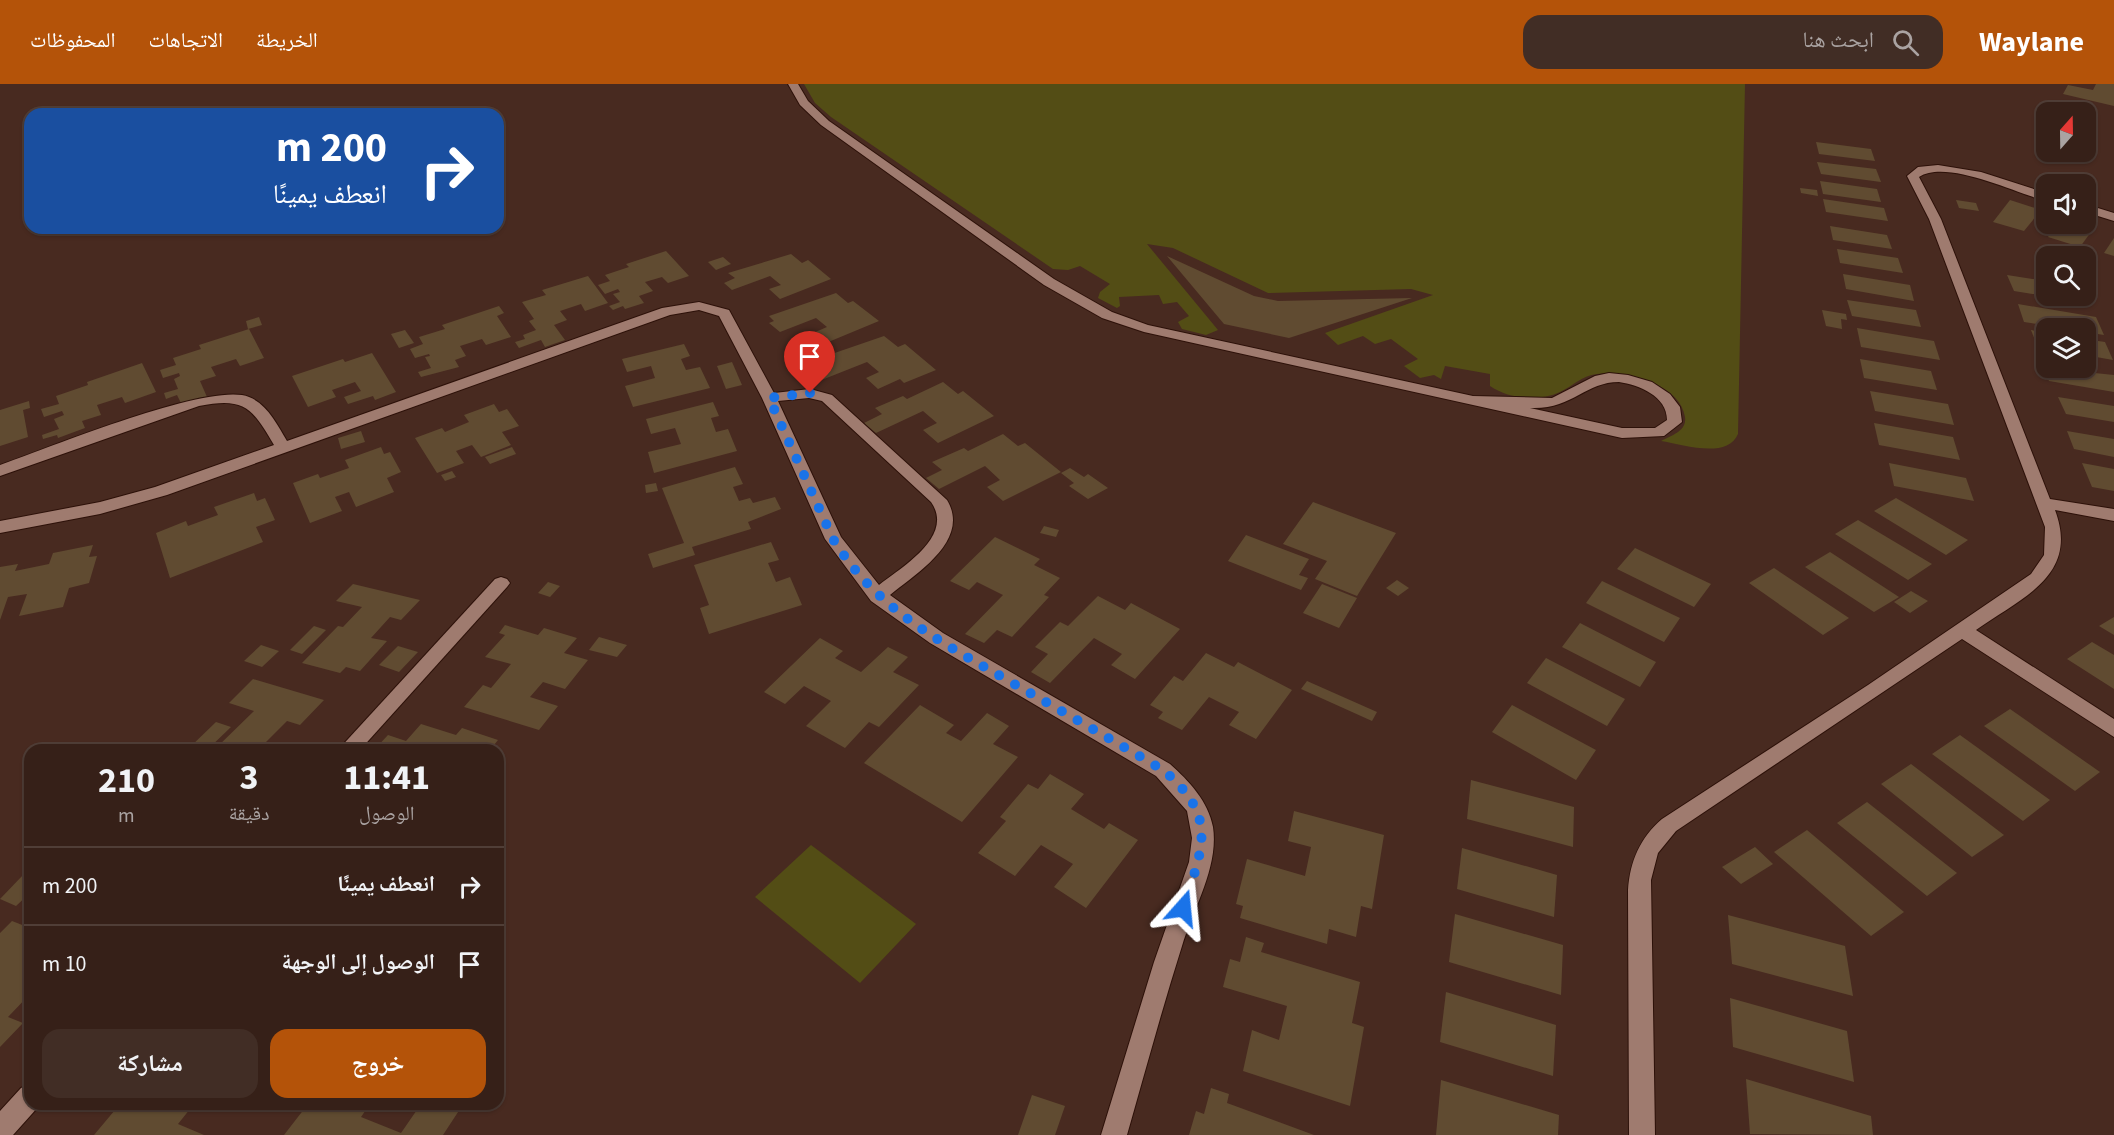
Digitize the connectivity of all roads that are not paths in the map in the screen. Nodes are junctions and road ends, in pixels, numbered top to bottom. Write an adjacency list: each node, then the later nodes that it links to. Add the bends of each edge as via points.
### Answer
1 (793, 84): 8 (street, via 804,103 825,123 1049,282 1107,315 1184,339)
2 (1931, 188): 3 (street, via 1966,179); 3 (street, via 1921,195 1913,176 1931,169 1964,172); 11 (street)
3 (2029, 192): 4 (street)
4 (2036, 194)
5 (2096, 211): 6 (street)
6 (2114, 217)
7 (769, 398): 9 (street, via 724,313 699,306 683,307); 15 (street, via 833,539); 15 (street, via 810,393 827,398 937,498 945,510 943,536)
8 (1478, 399): 8 (street, via 1559,421 1635,435 1659,433 1674,422 1675,415 1668,400 1654,389 1618,378 1598,380 1575,395 1552,403)
9 (284, 448): 10 (street, via 258,407 249,400 216,398); 13 (street, via 131,500)
10 (0, 471)
11 (2044, 503): 12 (street); 16 (street, via 2055,542 2048,567)
12 (2114, 515)
13 (0, 527)
14 (501, 583): 18 (street)
15 (877, 596): 21 (street, via 929,634 1163,770 1184,788 1198,812 1203,838 1197,864)
16 (1961, 629): 17 (street); 22 (street, via 1669,825 1645,852 1639,890)
17 (2114, 729)
18 (353, 744)
19 (24, 1104): 20 (street)
20 (0, 1130)
21 (1114, 1135)
22 (1642, 1135)

